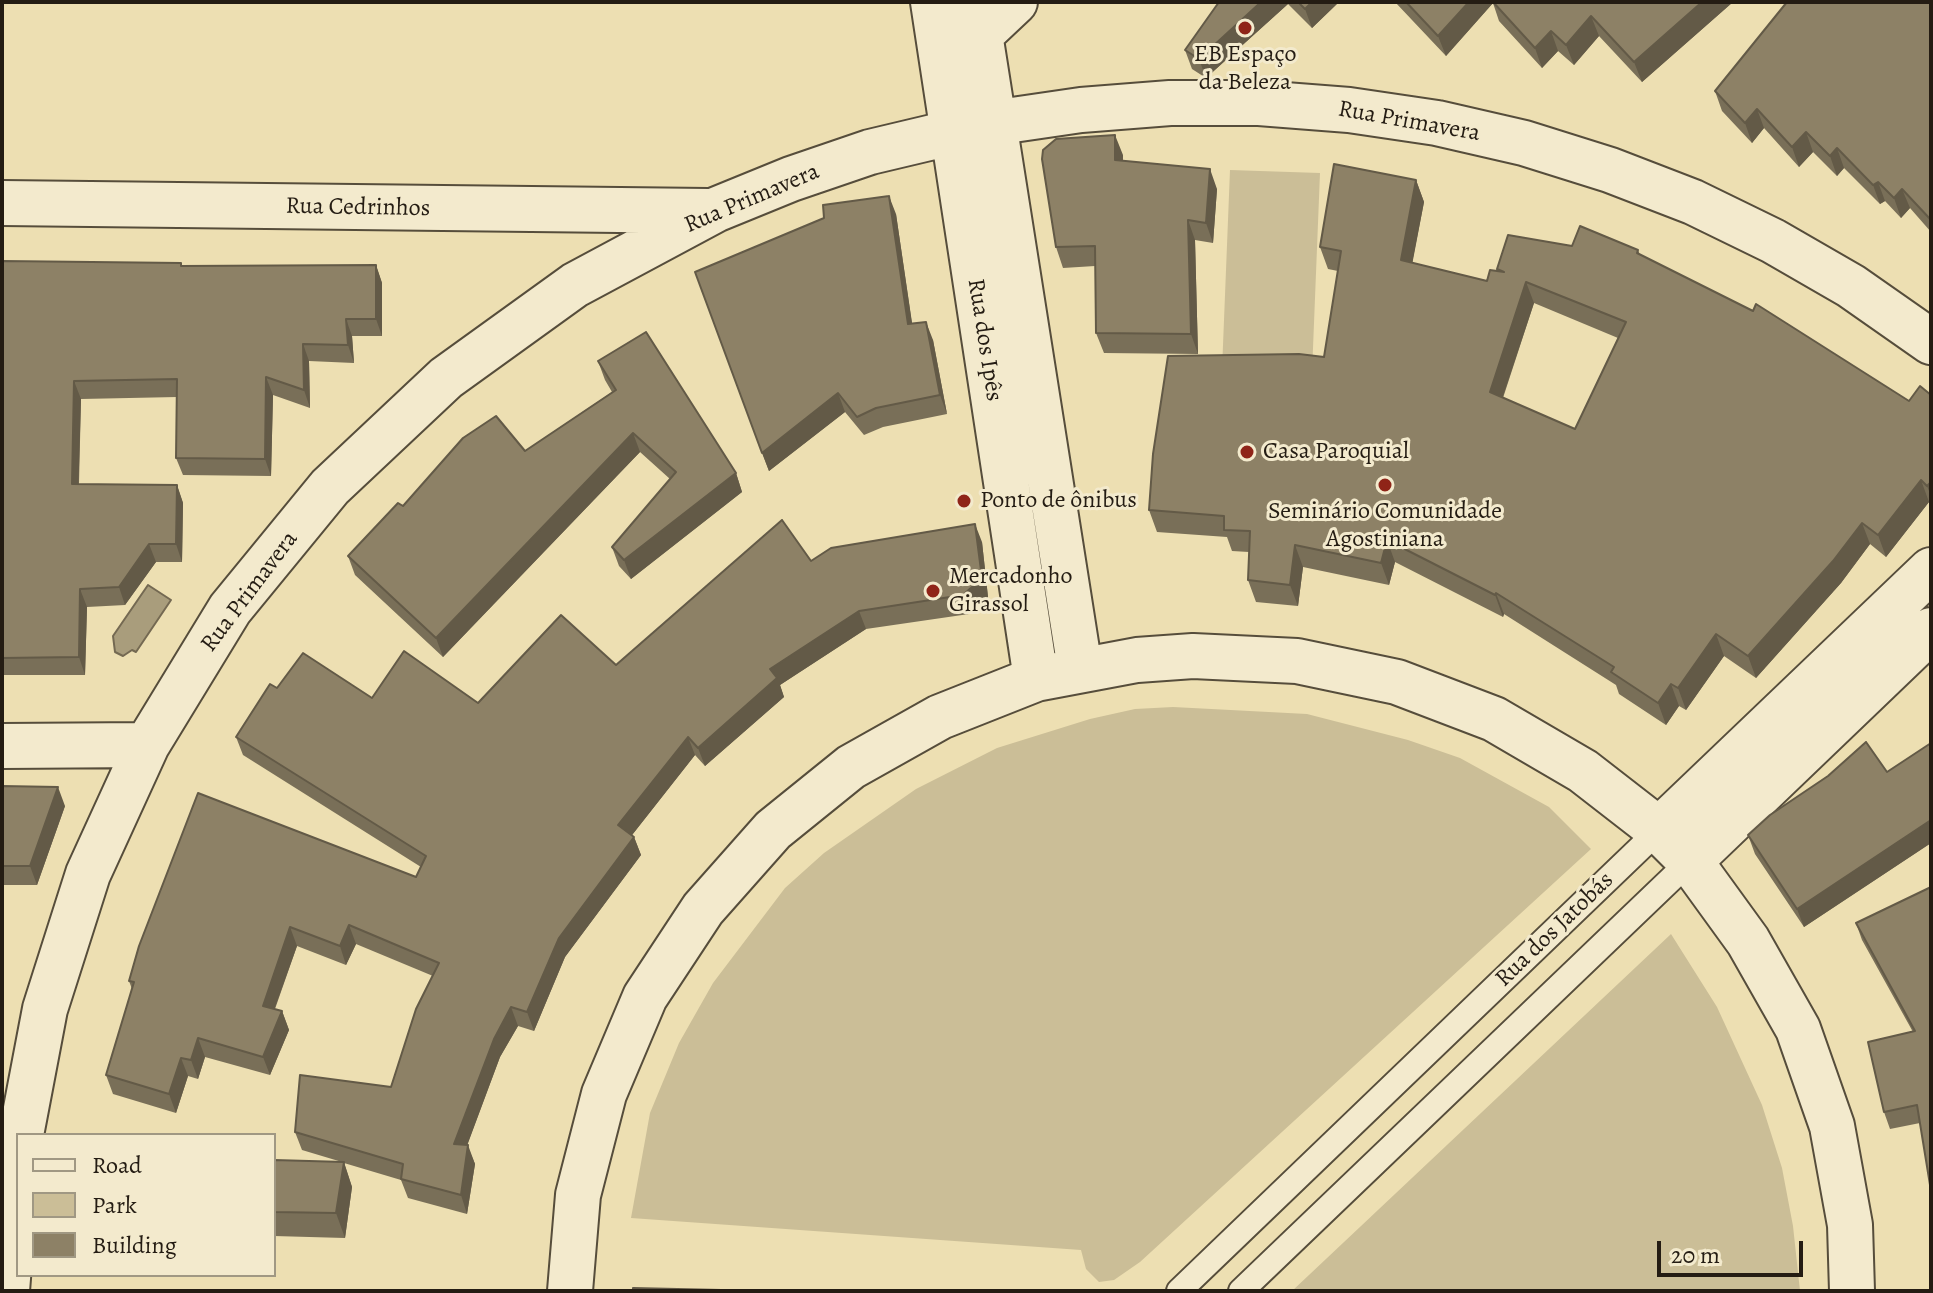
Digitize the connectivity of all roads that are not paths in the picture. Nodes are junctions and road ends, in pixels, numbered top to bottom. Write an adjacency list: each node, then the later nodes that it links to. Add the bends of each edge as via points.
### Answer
1 (933, 2): 4 (street, Rua dos Ipês)
2 (1015, 2): 3 (street)
3 (977, 19): 4 (street); 5 (street, Rua dos Ipês)
4 (942, 69): 5 (street, Rua dos Ipês)
5 (972, 127): 7 (street, Rua Primavera, via 870,152); 8 (street, Rua Primavera, via 1081,110 1259,103 1378,114 1524,143 1693,202 1851,286); 11 (street, Rua dos Ipês); 12 (street, Rua dos Ipês)
6 (2, 203): 7 (street, Rua Cedrinhos)
7 (715, 210): 13 (street, Rua Primavera, via 575,285 446,378 330,487 230,609)
8 (1931, 342)
9 (1931, 570): 15 (street, Rua dos Jatobás)
10 (1931, 630): 16 (street, Rua dos Jatobás)
11 (1080, 669): 12 (street); 15 (street, via 1193,656 1297,661 1397,682 1494,719 1583,771)
12 (1036, 679): 20 (street, via 940,717 851,767 773,830 703,909 645,997 604,1094 578,1195)
13 (147, 745): 14 (street); 17 (street, Rua Primavera, via 88,874 45,1009)
14 (2, 746)
15 (1659, 830): 16 (street); 21 (lane, Rua dos Jatobás)
16 (1690, 861): 22 (lane, Rua dos Jatobás); 23 (street, via 1748,941 1798,1029 1832,1126 1850,1225)
17 (21, 1133)
18 (16, 1175): 19 (street)
19 (7, 1291)
20 (570, 1291)
21 (1179, 1291)
22 (1241, 1291)
23 (1852, 1291)

